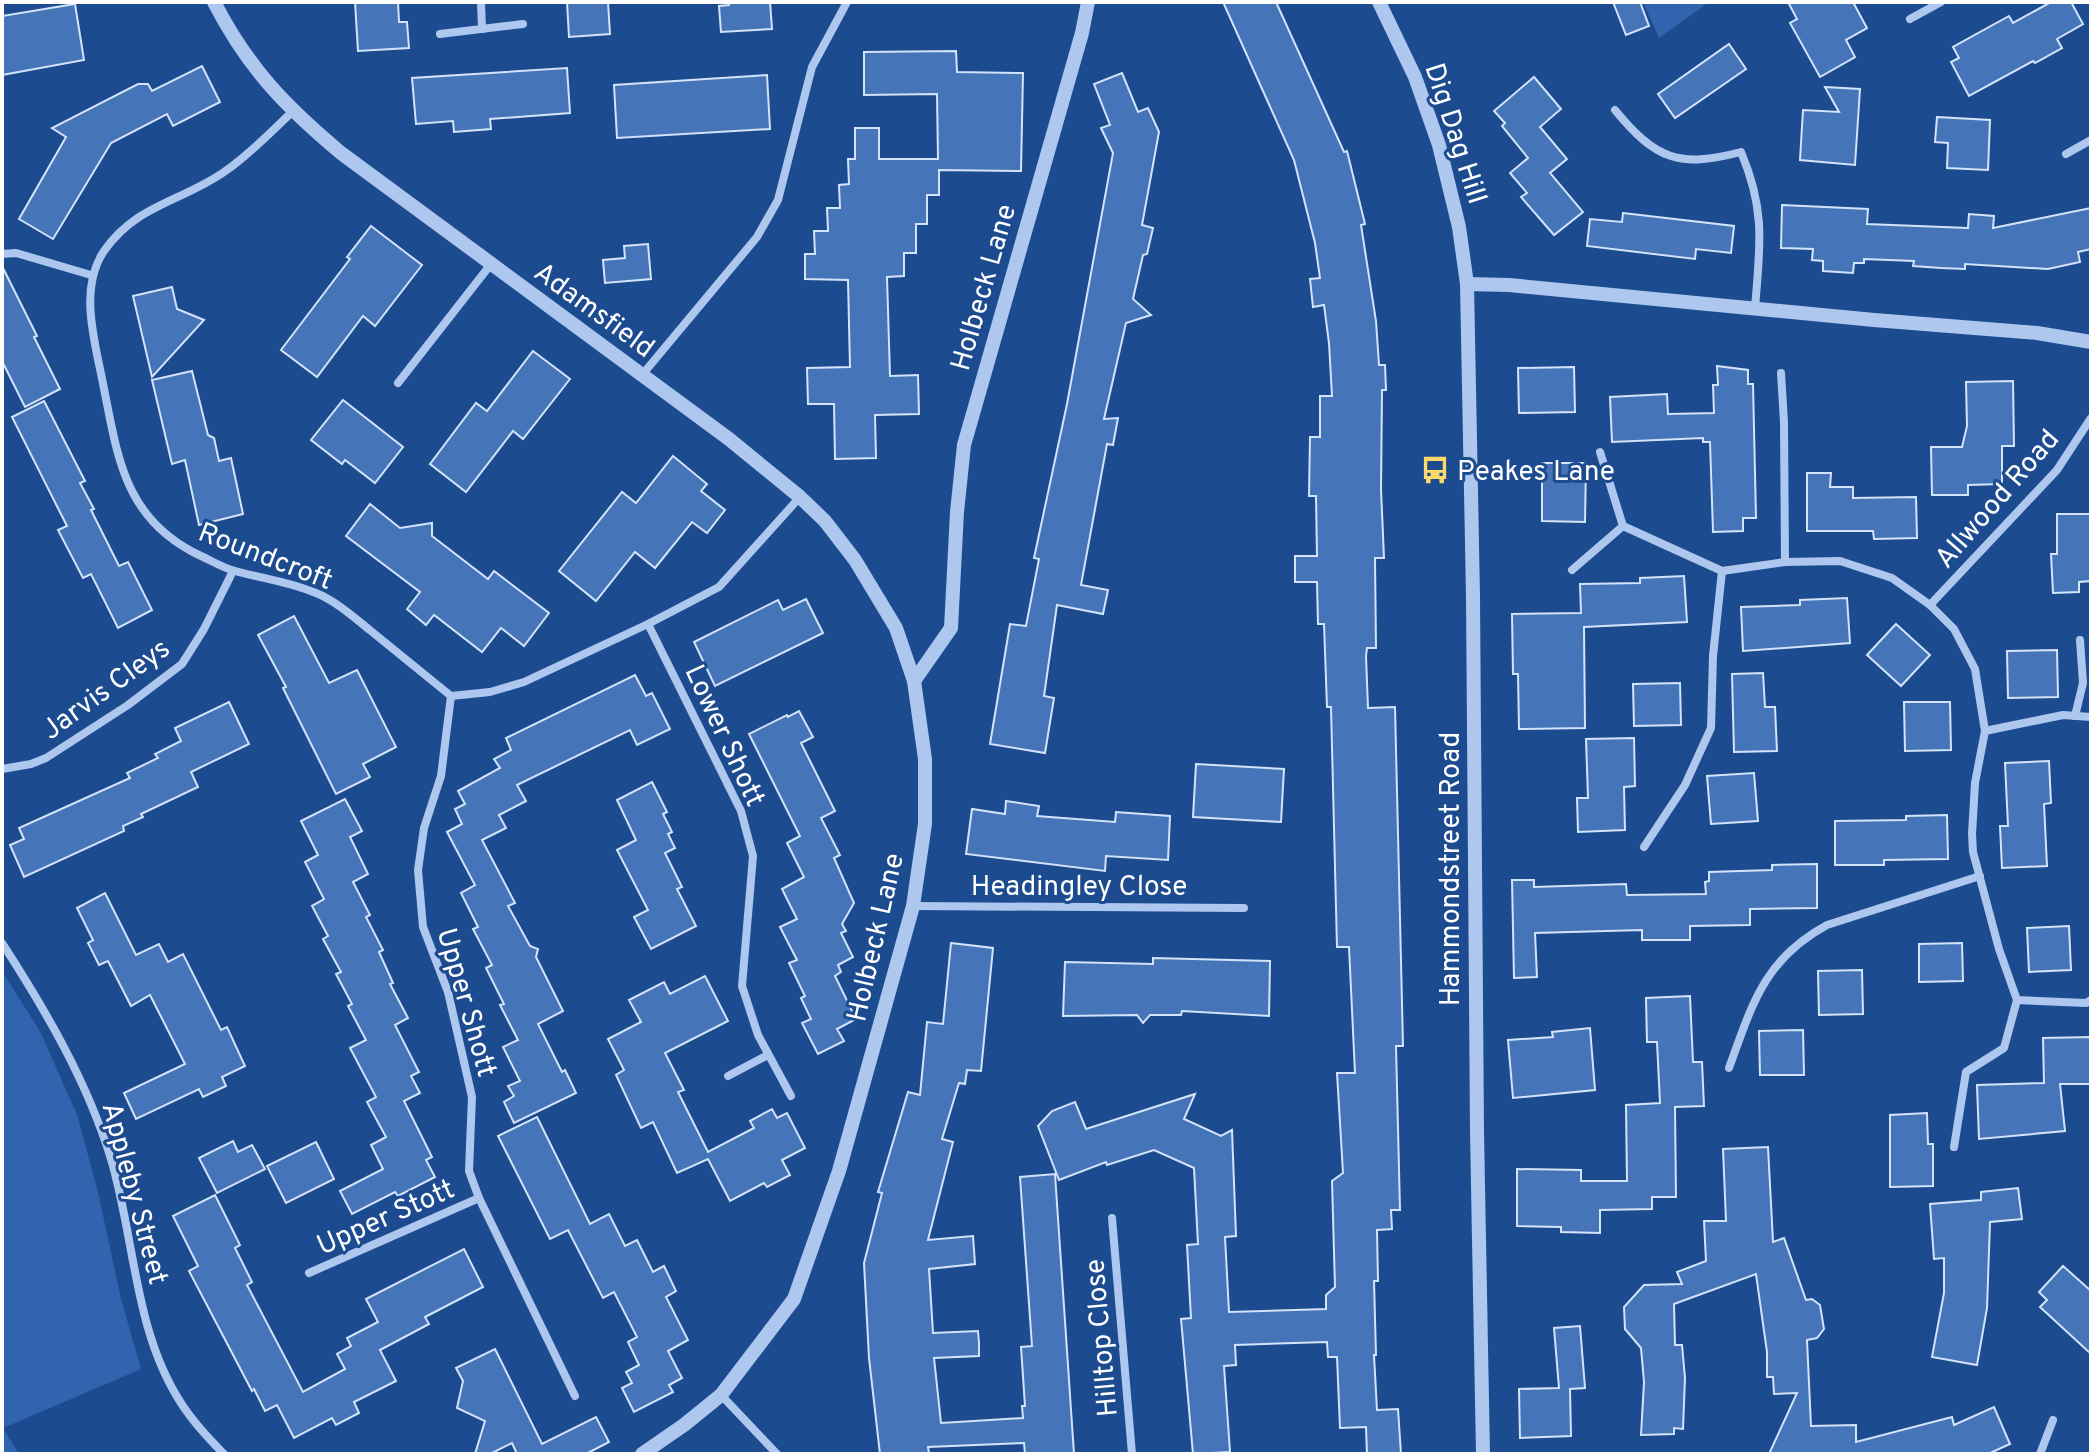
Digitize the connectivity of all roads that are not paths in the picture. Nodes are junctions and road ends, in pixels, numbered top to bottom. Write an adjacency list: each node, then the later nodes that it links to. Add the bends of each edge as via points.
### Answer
1 (214, 2): 12 (street, Adamsfield, via 231,35)
2 (481, 2): 9 (street)
3 (847, 2): 22 (street, via 812,67 778,200 757,237)
4 (1088, 2): 35 (street, Holbeck Lane, via 964,445 951,628)
5 (1379, 2): 18 (street, Dig Dag Hill, via 1415,77 1439,145)
6 (1941, 2): 7 (street)
7 (1910, 19)
8 (523, 24): 9 (street)
9 (482, 29): 10 (street)
10 (440, 34)
11 (1615, 110): 19 (street, via 1634,132 1669,155 1689,161 1741,152 1759,208)
12 (292, 112): 16 (street, Adamsfield); 17 (street, via 224,173 131,221)
13 (2091, 140): 14 (street)
14 (2066, 154)
15 (2, 254): 17 (street, via 16,253)
16 (491, 264): 22 (street, Adamsfield); 23 (street)
17 (91, 275): 30 (street, Roundcroft, via 97,354 133,495 157,529 174,542)
18 (1467, 284): 19 (street); 63 (street, Hammondstreet Road)
19 (1755, 308): 20 (street)
20 (2091, 342)
21 (1781, 373): 28 (street)
22 (642, 375): 26 (street, Adamsfield)
23 (398, 383)
24 (2091, 418): 32 (street, Allwood Road, via 2057,470)
25 (1600, 452): 27 (street)
26 (800, 497): 33 (street, via 719,587); 35 (street, Adamsfield, via 855,560 896,628)
27 (1623, 526): 29 (street); 31 (street)
28 (1785, 562): 31 (street, Allwood Road); 32 (street, Allwood Road, via 1840,561 1892,578)
29 (1572, 570)
30 (233, 571): 36 (street, Roundcroft, via 279,579 319,594); 40 (street, Jarvis Cleys, via 182,664 46,758)
31 (1722, 571): 41 (street, via 1711,728 1685,785)
32 (1930, 605): 39 (street, Allwood Road, via 1954,629 1975,669)
33 (648, 624): 36 (street, via 524,682); 48 (street, Lower Shott, via 741,811 753,856 742,986)
34 (2080, 640): 37 (street, via 2083,683)
35 (914, 681): 43 (street, Holbeck Lane, via 925,759 925,824)
36 (451, 696): 53 (street, Upper Shott, via 441,776 424,828 418,870 423,927 448,992 472,1097 469,1171)
37 (2075, 716): 38 (street); 39 (street)
38 (2091, 717)
39 (1985, 731): 42 (street, Allwood Road, via 1972,810 1973,852)
40 (2, 769)
41 (1644, 847)
42 (1980, 876): 46 (street, Allwood Road); 49 (street, via 1809,935 1763,984)
43 (913, 906): 44 (street, Headingley Close); 56 (street, Holbeck Lane, via 839,1171 794,1299)
44 (1244, 908)
45 (2, 943): 59 (street, Appleby Street, via 73,1061 95,1111 112,1162 144,1313 168,1380)
46 (2017, 1000): 47 (street); 52 (street, via 2004,1048 1966,1072)
47 (2091, 1000)
48 (768, 1055): 50 (street); 51 (street, Lower Shott)
49 (1729, 1068)
50 (728, 1076)
51 (791, 1096)
52 (1954, 1147)
53 (479, 1198): 55 (street, Upper Stott); 57 (street, Upper Shott)
54 (1112, 1218): 62 (street, Hilltop Close)
55 (309, 1273)
56 (721, 1395): 60 (street, Holbeck Lane); 61 (street)
57 (575, 1396)
58 (2053, 1420): 64 (street)
59 (224, 1454)
60 (642, 1454)
61 (777, 1454)
62 (1132, 1454)
63 (1483, 1454)
64 (2040, 1454)

